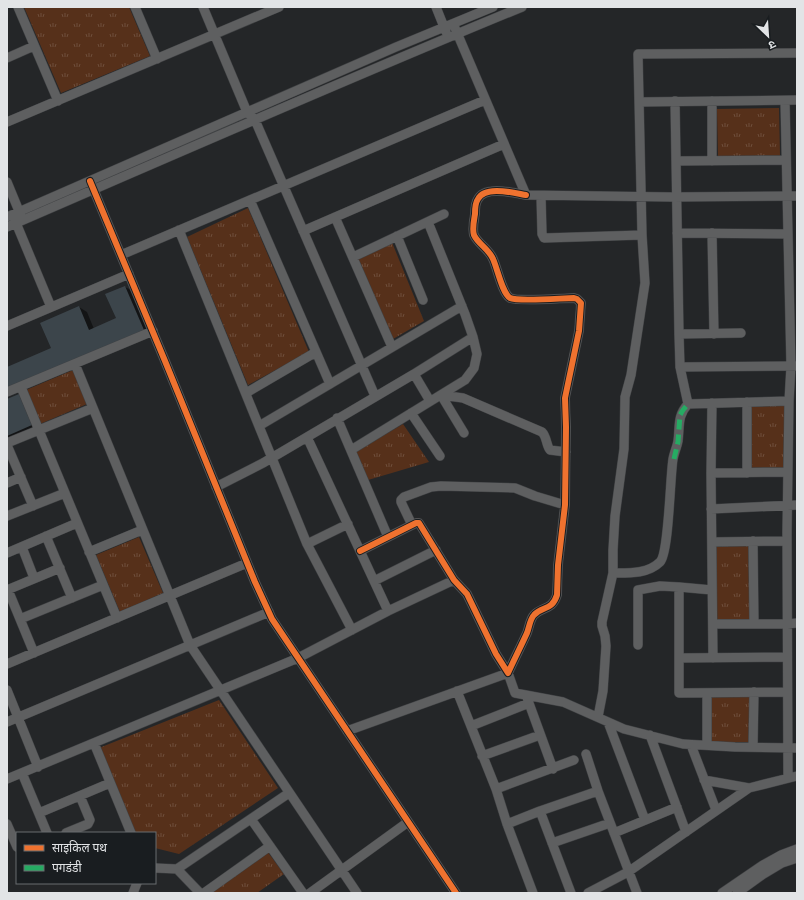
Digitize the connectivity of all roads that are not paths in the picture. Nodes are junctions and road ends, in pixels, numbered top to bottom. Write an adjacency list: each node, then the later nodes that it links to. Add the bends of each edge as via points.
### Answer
1 (18, 7): 11 (street)
2 (135, 7): 14 (street)
3 (203, 7): 9 (street)
4 (279, 7): 9 (street)
5 (436, 7): 8 (street)
6 (493, 7): 8 (street)
7 (522, 7): 10 (street)
8 (448, 25): 10 (street); 22 (street)
9 (214, 34): 14 (street); 22 (street)
10 (453, 36): 16 (street); 23 (street)
11 (34, 46): 13 (street); 15 (street)
12 (797, 54): 21 (street, via 638,54)
13 (7, 58)
14 (157, 59): 15 (street)
15 (58, 100): 24 (street)
16 (485, 100): 25 (street); 31 (street)
17 (797, 100): 20 (street)
18 (676, 101): 19 (street); 21 (street); 27 (street)
19 (712, 101): 20 (street); 28 (street)
20 (785, 101): 26 (street)
21 (639, 102): 37 (street)
22 (247, 112): 23 (street); 29 (street)
23 (255, 120): 31 (street); 32 (street)
24 (7, 122)
25 (504, 144): 33 (street); 42 (street)
26 (786, 160): 28 (street); 35 (street)
27 (676, 161): 28 (street); 38 (street)
28 (712, 161)
29 (90, 181): 32 (street); 40 (street)
30 (7, 182): 40 (street)
31 (284, 186): 39 (street); 47 (street)
32 (94, 190): 43 (street); 53 (street)
33 (526, 196): 34 (street); 92 (street, via 497,191 488,191 480,195 473,231 493,259 503,287 510,298 574,298 581,303 579,331 565,398)
34 (541, 196): 37 (street); 51 (street, via 544,238)
35 (787, 196): 36 (street); 38 (street); 50 (street)
36 (797, 196)
37 (641, 197): 38 (street); 51 (street)
38 (677, 197): 48 (street)
39 (250, 200): 46 (street); 66 (street)
40 (13, 214): 43 (street)
41 (444, 214): 44 (street)
42 (335, 217): 47 (street); 54 (street)
43 (20, 222): 45 (street); 58 (street)
44 (428, 222): 52 (street); 57 (street)
45 (7, 227)
46 (180, 230): 53 (street); 75 (street)
47 (303, 231): 68 (street)
48 (677, 233): 49 (street); 61 (street)
49 (712, 233): 50 (street); 62 (street)
50 (788, 234): 69 (street)
51 (642, 235): 124 (street, via 645,283 631,375 625,397 624,449 615,516)
52 (396, 236): 54 (street); 56 (street)
53 (121, 255): 55 (street)
54 (353, 257): 65 (street)
55 (129, 274): 58 (street); 60 (street)
56 (423, 300)
57 (462, 306): 64 (street); 65 (street)
58 (51, 307): 59 (street)
59 (7, 326)
60 (153, 331): 67 (street); 100 (street)
61 (679, 334): 62 (street); 70 (street)
62 (714, 334): 63 (street)
63 (741, 334)
64 (473, 337): 71 (street); 76 (street, via 476,354 474,368 464,380)
65 (392, 347): 68 (street)
66 (316, 352): 72 (street); 75 (street)
67 (75, 364): 73 (street); 83 (street)
68 (361, 365): 72 (street); 77 (street)
69 (794, 366): 70 (street); 79 (street)
70 (680, 367): 82 (street)
71 (414, 374): 77 (street); 78 (street)
72 (330, 384): 86 (street)
73 (21, 387): 74 (street); 87 (street)
74 (7, 392)
75 (246, 393): 86 (street)
76 (441, 395): 78 (street); 88 (street); 92 (street, via 463,398 542,432 550,450)
77 (375, 396): 85 (street)
78 (430, 401): 84 (street)
79 (789, 401): 80 (street); 95 (street)
80 (747, 402): 81 (street); 97 (street)
81 (712, 403): 82 (street); 96 (street)
82 (688, 404): 124 (street, via 680,415 664,554 661,561 645,571)
83 (93, 408): 87 (street); 110 (street)
84 (411, 413): 91 (street); 93 (street)
85 (337, 418): 89 (street); 91 (street)
86 (259, 426): 94 (street)
87 (39, 430): 90 (street); 101 (street)
88 (464, 433)
89 (307, 437): 94 (street); 108 (street)
90 (7, 444): 98 (street)
91 (350, 450): 112 (street)
92 (566, 452): 102 (street)
93 (440, 456)
94 (272, 458): 100 (street); 116 (street)
95 (788, 472): 97 (street); 103 (street)
96 (711, 473): 97 (street); 105 (street)
97 (747, 473)
98 (21, 477): 99 (street); 104 (street)
99 (7, 482)
100 (216, 487): 122 (street)
101 (65, 493): 104 (street); 107 (street)
102 (565, 505): 109 (street, via 515,488 436,486 401,500); 151 (street, via 556,599 548,608 533,615)
103 (792, 505): 105 (street); 114 (street)
104 (33, 506): 106 (street)
105 (712, 509): 115 (street)
106 (7, 516)
107 (77, 523): 111 (street); 119 (street)
108 (348, 524): 116 (street); 120 (street)
109 (412, 525): 112 (street); 118 (street, via 419,523)
110 (142, 530): 119 (street); 132 (street)
111 (46, 536): 117 (street); 123 (street)
112 (388, 538): 120 (street)
113 (753, 541): 114 (street); 115 (street); 140 (street)
114 (787, 541): 141 (street)
115 (712, 542): 131 (street)
116 (307, 544): 142 (street)
117 (22, 546): 121 (street); 125 (street)
118 (436, 550): 126 (street); 127 (street)
119 (89, 552): 128 (street)
120 (360, 552): 127 (street)
121 (7, 553)
122 (247, 563): 132 (street); 135 (street)
123 (60, 568): 125 (street); 133 (street)
124 (613, 573): 159 (street, via 602,622 606,646 603,691)
125 (34, 578): 130 (street)
126 (454, 580): 134 (street); 151 (street, via 467,594)
127 (374, 581): 134 (street)
128 (103, 585): 133 (street); 136 (street)
129 (680, 586): 131 (street); 143 (street, via 638,590); 148 (street)
130 (7, 590): 137 (street)
131 (712, 590): 139 (street)
132 (169, 596): 136 (street); 144 (street)
133 (72, 598): 137 (street)
134 (388, 611): 142 (street)
135 (269, 612): 144 (street); 147 (street)
136 (117, 618): 145 (street)
137 (20, 619): 145 (street)
138 (797, 623): 141 (street)
139 (713, 624): 140 (street); 149 (street)
140 (754, 624): 141 (street)
141 (787, 624): 146 (street)
142 (352, 630): 147 (street)
143 (638, 645)
144 (190, 646): 153 (street); 160 (street)
145 (34, 653): 150 (street)
146 (787, 657): 149 (street); 156 (street)
147 (298, 658): 153 (street); 164 (street)
148 (679, 658): 149 (street); 157 (street, via 679,693)
149 (713, 658)
150 (7, 664)
151 (508, 673): 154 (street); 158 (street, via 515,693)
152 (7, 690): 160 (street)
153 (220, 690): 167 (street); 186 (street)
154 (457, 691): 163 (street); 164 (street)
155 (754, 692): 156 (street); 157 (street); 170 (street)
156 (787, 692): 171 (street)
157 (707, 693): 169 (street)
158 (527, 699): 159 (street, via 563,702); 163 (street); 165 (street)
159 (598, 717): 162 (street)
160 (18, 718): 161 (street); 176 (street)
161 (7, 722)
162 (608, 722): 166 (street); 193 (street)
163 (471, 726): 174 (street)
164 (347, 731): 194 (street)
165 (540, 735): 174 (street); 177 (street)
166 (650, 736): 168 (street); 188 (street)
167 (94, 743): 176 (street); 182 (street)
168 (691, 744): 169 (street); 181 (street)
169 (707, 746): 170 (street)
170 (753, 748): 171 (street)
171 (787, 748): 172 (street); 179 (street)
172 (797, 748)
173 (586, 754): 185 (street)
174 (482, 756): 184 (street)
175 (574, 760): 177 (street)
176 (38, 767): 178 (street)
177 (553, 768): 184 (street)
178 (22, 773): 180 (street); 191 (street)
179 (792, 777): 183 (street)
180 (7, 779)
181 (704, 780): 183 (street); 189 (street)
182 (110, 783): 187 (street); 200 (street)
183 (748, 788): 189 (street)
184 (496, 789): 197 (street)
185 (598, 791): 190 (street); 195 (street)
186 (289, 793): 192 (street); 210 (street)
187 (80, 796): 191 (street); 199 (street, via 90,820)
188 (677, 807): 193 (street); 201 (street)
189 (716, 810): 201 (street)
190 (540, 811): 197 (street); 203 (street)
191 (39, 813): 198 (street)
192 (251, 819): 205 (street); 209 (street)
193 (645, 820): 202 (street)
194 (408, 822): 210 (street); 217 (street)
195 (610, 823): 202 (street); 203 (street)
196 (7, 824): 204 (street)
197 (507, 824): 218 (street)
198 (48, 832)
199 (68, 832)
200 (131, 832)
201 (686, 832): 211 (street)
202 (614, 833): 211 (street)
203 (552, 843): 219 (street)
204 (16, 845)
205 (270, 846): 213 (street); 214 (street)
206 (797, 849): 222 (street, via 763,865)
207 (797, 858): 223 (street, via 782,863)
208 (156, 868): 209 (street)
209 (177, 869): 212 (street)
210 (342, 870): 215 (street); 216 (street)
211 (628, 872): 220 (street); 221 (street)
212 (200, 893)
213 (204, 893)
214 (303, 893)
215 (310, 893)
216 (358, 893)
217 (456, 893)
218 (533, 893)
219 (571, 893)
220 (588, 893)
221 (637, 893)
222 (722, 893)
223 (737, 893)

